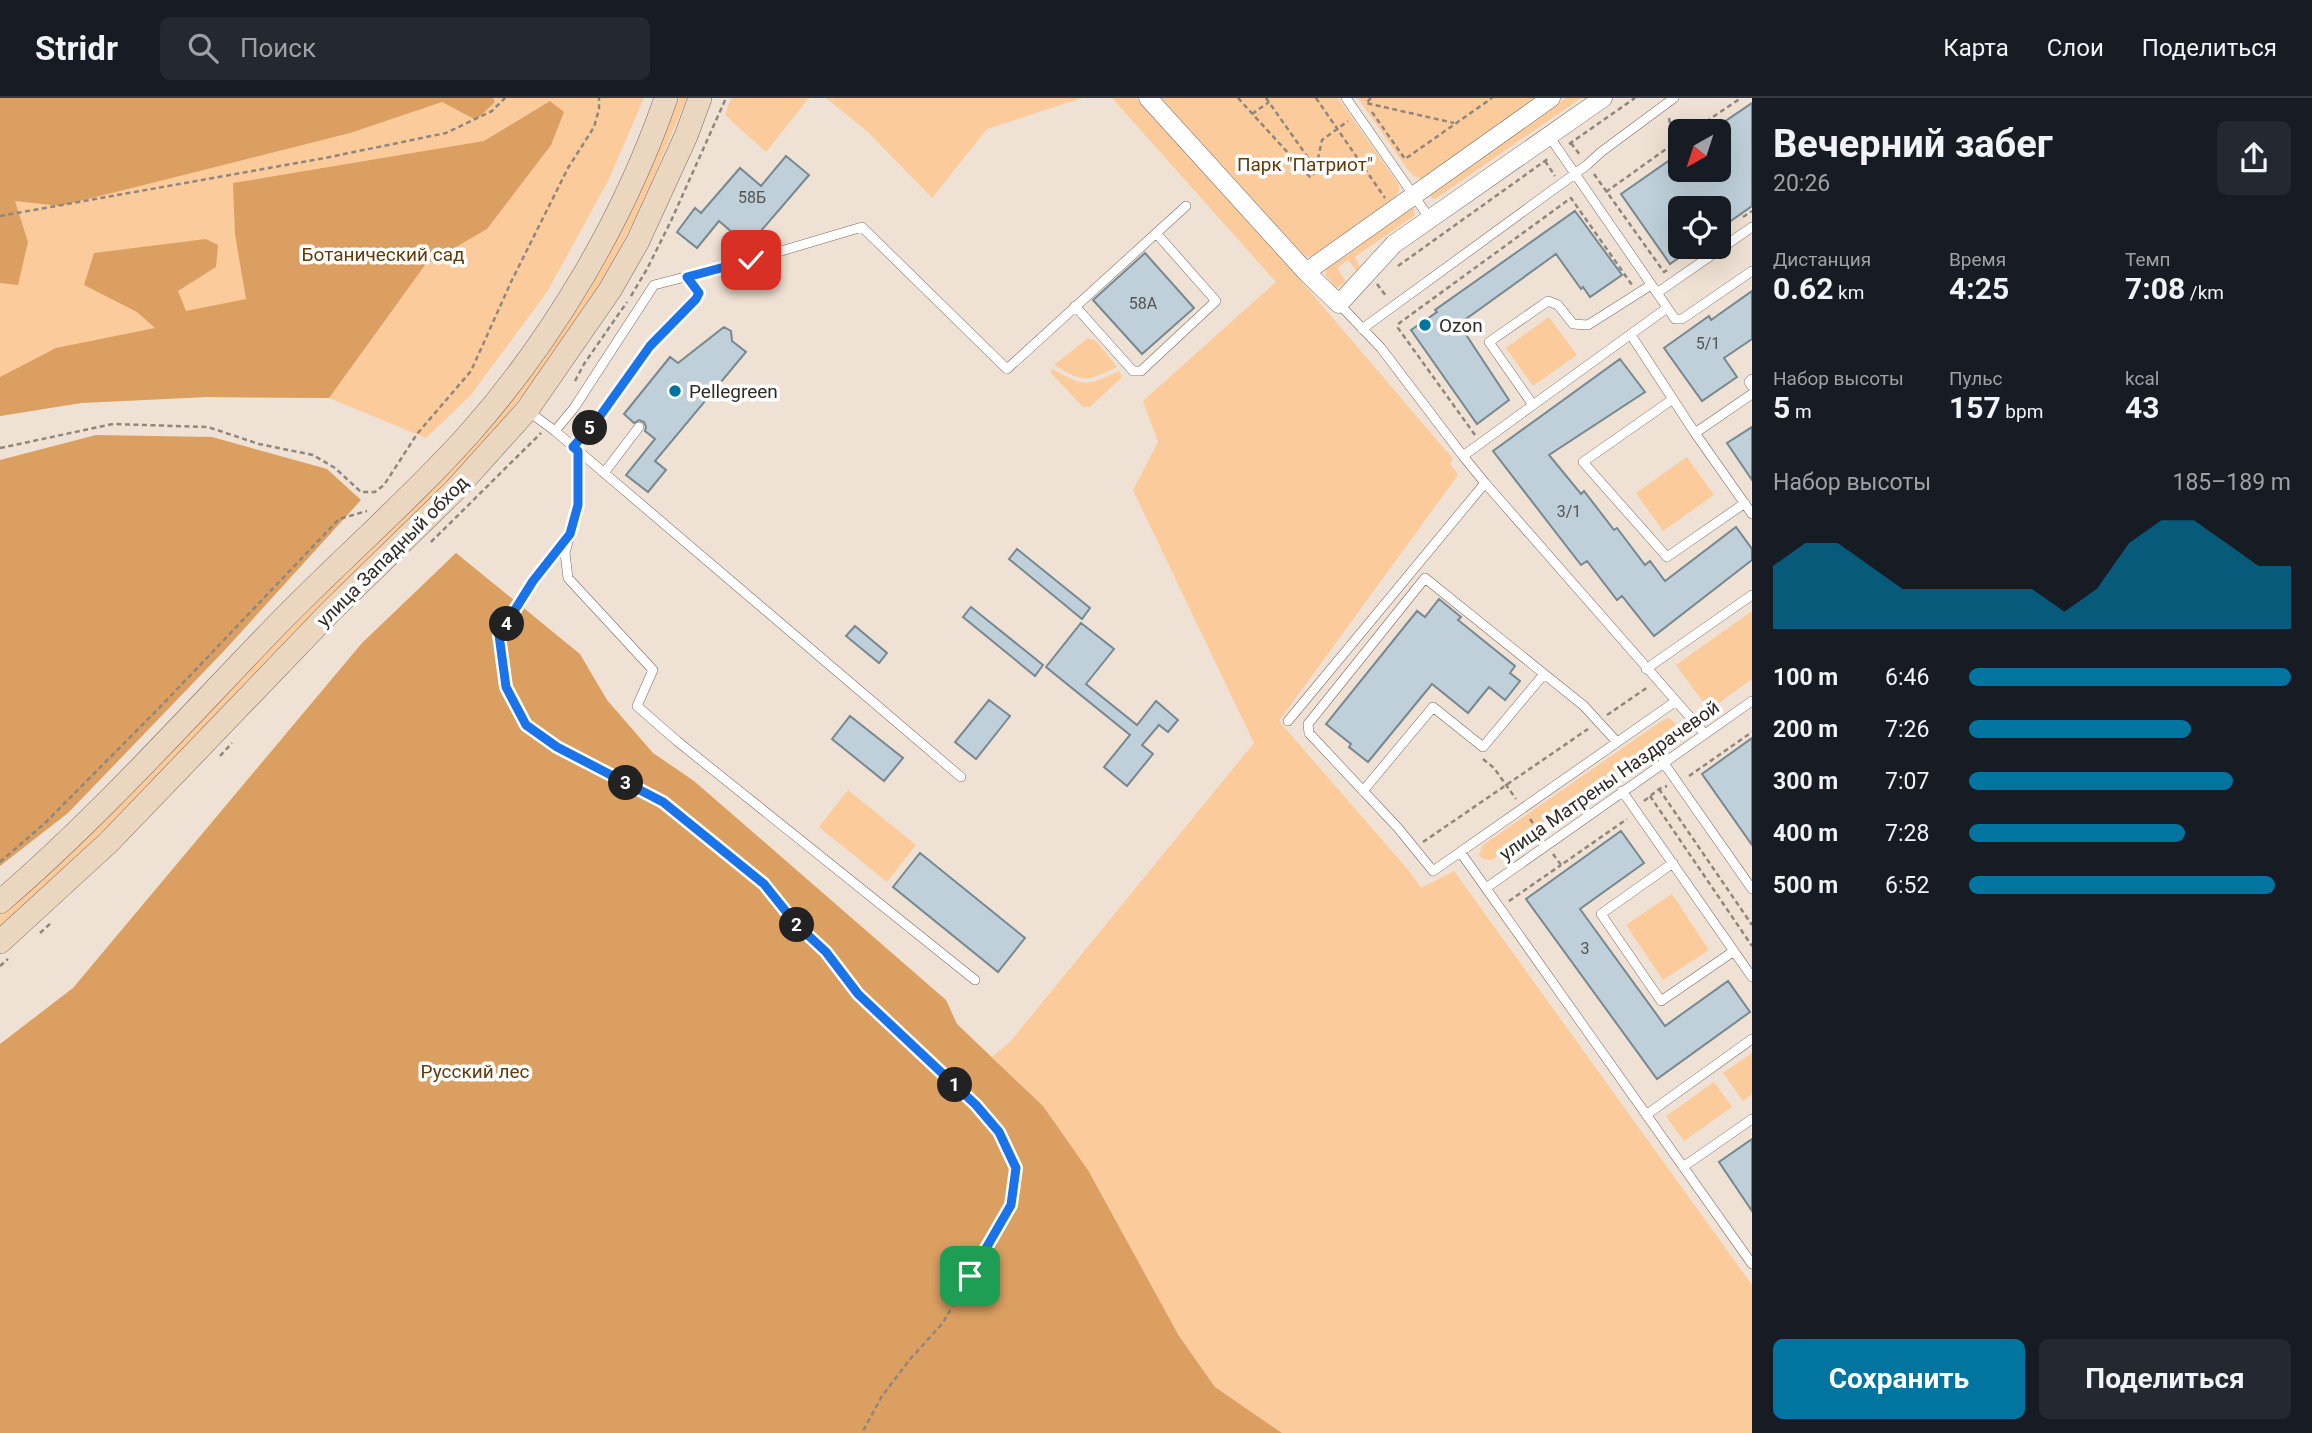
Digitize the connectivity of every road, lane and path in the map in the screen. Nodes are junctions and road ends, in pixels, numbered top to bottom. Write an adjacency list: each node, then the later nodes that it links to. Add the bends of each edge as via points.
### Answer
1 (505, 98): 37 (path, via 492,111 446,133)
2 (599, 98): 66 (path, via 594,127 568,167 471,371 375,492 361,492 313,455 259,444 208,426 113,424)
3 (666, 98): 104 (main road, улица Западный обход, via 611,227 504,392 434,471 88,820)
4 (699, 98): 61 (main road, улица Западный обход, via 638,241)
5 (1148, 98): 44 (street)
6 (1238, 98): 20 (path)
7 (1266, 98): 18 (path)
8 (1315, 98): 25 (path)
9 (1346, 98): 21 (lane)
10 (1362, 98): 19 (path)
11 (1371, 98): 19 (path)
12 (1492, 98): 24 (path)
13 (1551, 98): 34 (street)
14 (1603, 98): 26 (street)
15 (1635, 98): 27 (path)
16 (1741, 98): 23 (path)
17 (1670, 101): 22 (path); 30 (lane)
18 (1269, 102): 20 (path); 31 (path)
19 (1366, 103): 24 (path); 24 (path, via 1405,159)
20 (1252, 114): 31 (path, via 1307,175 1313,175)
21 (1357, 114): 25 (path); 34 (lane)
22 (1672, 119)
23 (1710, 119)
24 (1455, 124)
25 (1337, 129): 31 (path, via 1322,140); 36 (path)
26 (1549, 136): 29 (lane); 38 (street)
27 (1571, 143): 29 (path); 30 (path)
28 (1668, 148): 33 (path)
29 (1559, 152): 32 (lane); 41 (path)
30 (1587, 165): 32 (lane); 33 (path)
31 (1315, 169)
32 (1573, 174): 47 (lane); 50 (lane)
33 (1606, 191): 42 (path, via 1664,272)
34 (1413, 195): 36 (street); 38 (lane)
35 (1186, 206): 40 (lane)
36 (1393, 209): 44 (street)
37 (0, 216)
38 (1430, 219): 49 (street, via 1394,244)
39 (1752, 227): 47 (lane)
40 (1156, 233): 51 (lane); 51 (lane, via 1216,302 1141,371 1133,371)
41 (1398, 266)
42 (1673, 266)
43 (1752, 271): 52 (lane, via 1682,319 1675,319)
44 (1306, 272): 49 (street)
45 (687, 277): 51 (lane, via 862,227 1007,369); 63 (lane, via 654,285); 67 (lane, via 699,293 696,299 650,346)
46 (1375, 282): 50 (path)
47 (1654, 289): 48 (lane); 52 (lane)
48 (1638, 293): 53 (path, via 1571,198); 60 (lane, via 1588,325 1573,324 1558,305 1548,301 1489,342)
49 (1339, 304): 54 (lane)
50 (1392, 305): 53 (path); 54 (lane)
51 (1075, 306)
52 (1667, 309): 55 (lane)
53 (1403, 320): 65 (path, via 1398,328)
54 (1362, 329): 68 (lane)
55 (1631, 335): 59 (lane); 60 (lane)
56 (1752, 379): 57 (lane)
57 (1752, 386)
58 (1752, 394): 64 (lane)
59 (1673, 400): 64 (lane); 71 (lane, via 1584,462 1667,557)
60 (1533, 405): 65 (lane)
61 (527, 410): 63 (lane); 108 (main road, улица Западный обход, via 455,491 330,612 110,842)
62 (639, 427): 69 (lane)
63 (555, 431): 67 (lane)
64 (1695, 433): 71 (lane)
65 (1480, 443): 68 (lane)
66 (0, 448)
67 (575, 449): 69 (lane); 74 (lane, via 578,505)
68 (1463, 456): 70 (lane)
69 (604, 473): 86 (lane)
70 (1485, 484): 76 (lane); 81 (lane)
71 (1745, 503): 73 (lane)
72 (366, 512): 99 (path, via 339,519 163,704)
73 (1752, 514)
74 (570, 534): 112 (lane, via 565,553 568,578 653,670 637,706); 118 (path, via 499,635 506,687 526,725 557,747 663,802 764,884 858,994 976,1105 999,1132 1016,1168 1011,1205 998,1230 942,1324 882,1396)
75 (1752, 595): 76 (lane)
76 (1646, 669): 79 (lane)
77 (1544, 674): 82 (lane); 88 (lane, via 1483,747 1433,707); 88 (lane, via 1425,578 1308,724 1310,733)
78 (1648, 687): 82 (path)
79 (1676, 701): 83 (lane); 84 (lane)
80 (1752, 701): 83 (lane, улица Матрены Наздрачевой)
81 (1289, 721)
82 (1598, 722): 84 (lane); 97 (path)
83 (1704, 733): 85 (lane, улица Матрены Наздрачевой)
84 (1617, 742): 98 (lane)
85 (1663, 762): 89 (lane, улица Матрены Наздрачевой); 103 (lane)
86 (961, 777)
87 (1659, 789): 91 (path)
88 (1363, 791): 97 (lane)
89 (1622, 791): 100 (lane); 102 (lane, улица Матрены Наздрачевой)
90 (1650, 796): 92 (path)
91 (1665, 797): 92 (path); 93 (path)
92 (1655, 804): 94 (path)
93 (1670, 806): 94 (path); 95 (path)
94 (1661, 812): 96 (path)
95 (1692, 838): 96 (path); 106 (path)
96 (1683, 845): 107 (path)
97 (1415, 848): 98 (lane, via 1433,872)
98 (1461, 852): 102 (lane)
99 (0, 862)
100 (1672, 863): 110 (lane); 110 (lane, via 1601,914 1661,1001)
101 (1561, 865): 105 (path)
102 (1486, 888): 105 (lane)
103 (1752, 889)
104 (0, 902)
105 (1500, 907): 114 (lane)
106 (1752, 925)
107 (1750, 939): 109 (path)
108 (0, 942)
109 (1752, 946)
110 (1734, 951): 111 (lane)
111 (1752, 977)
112 (975, 980)
113 (1752, 1039): 114 (lane)
114 (1646, 1115): 116 (lane)
115 (1752, 1119): 116 (lane)
116 (1683, 1167): 117 (lane)
117 (1752, 1264)
118 (863, 1433)

